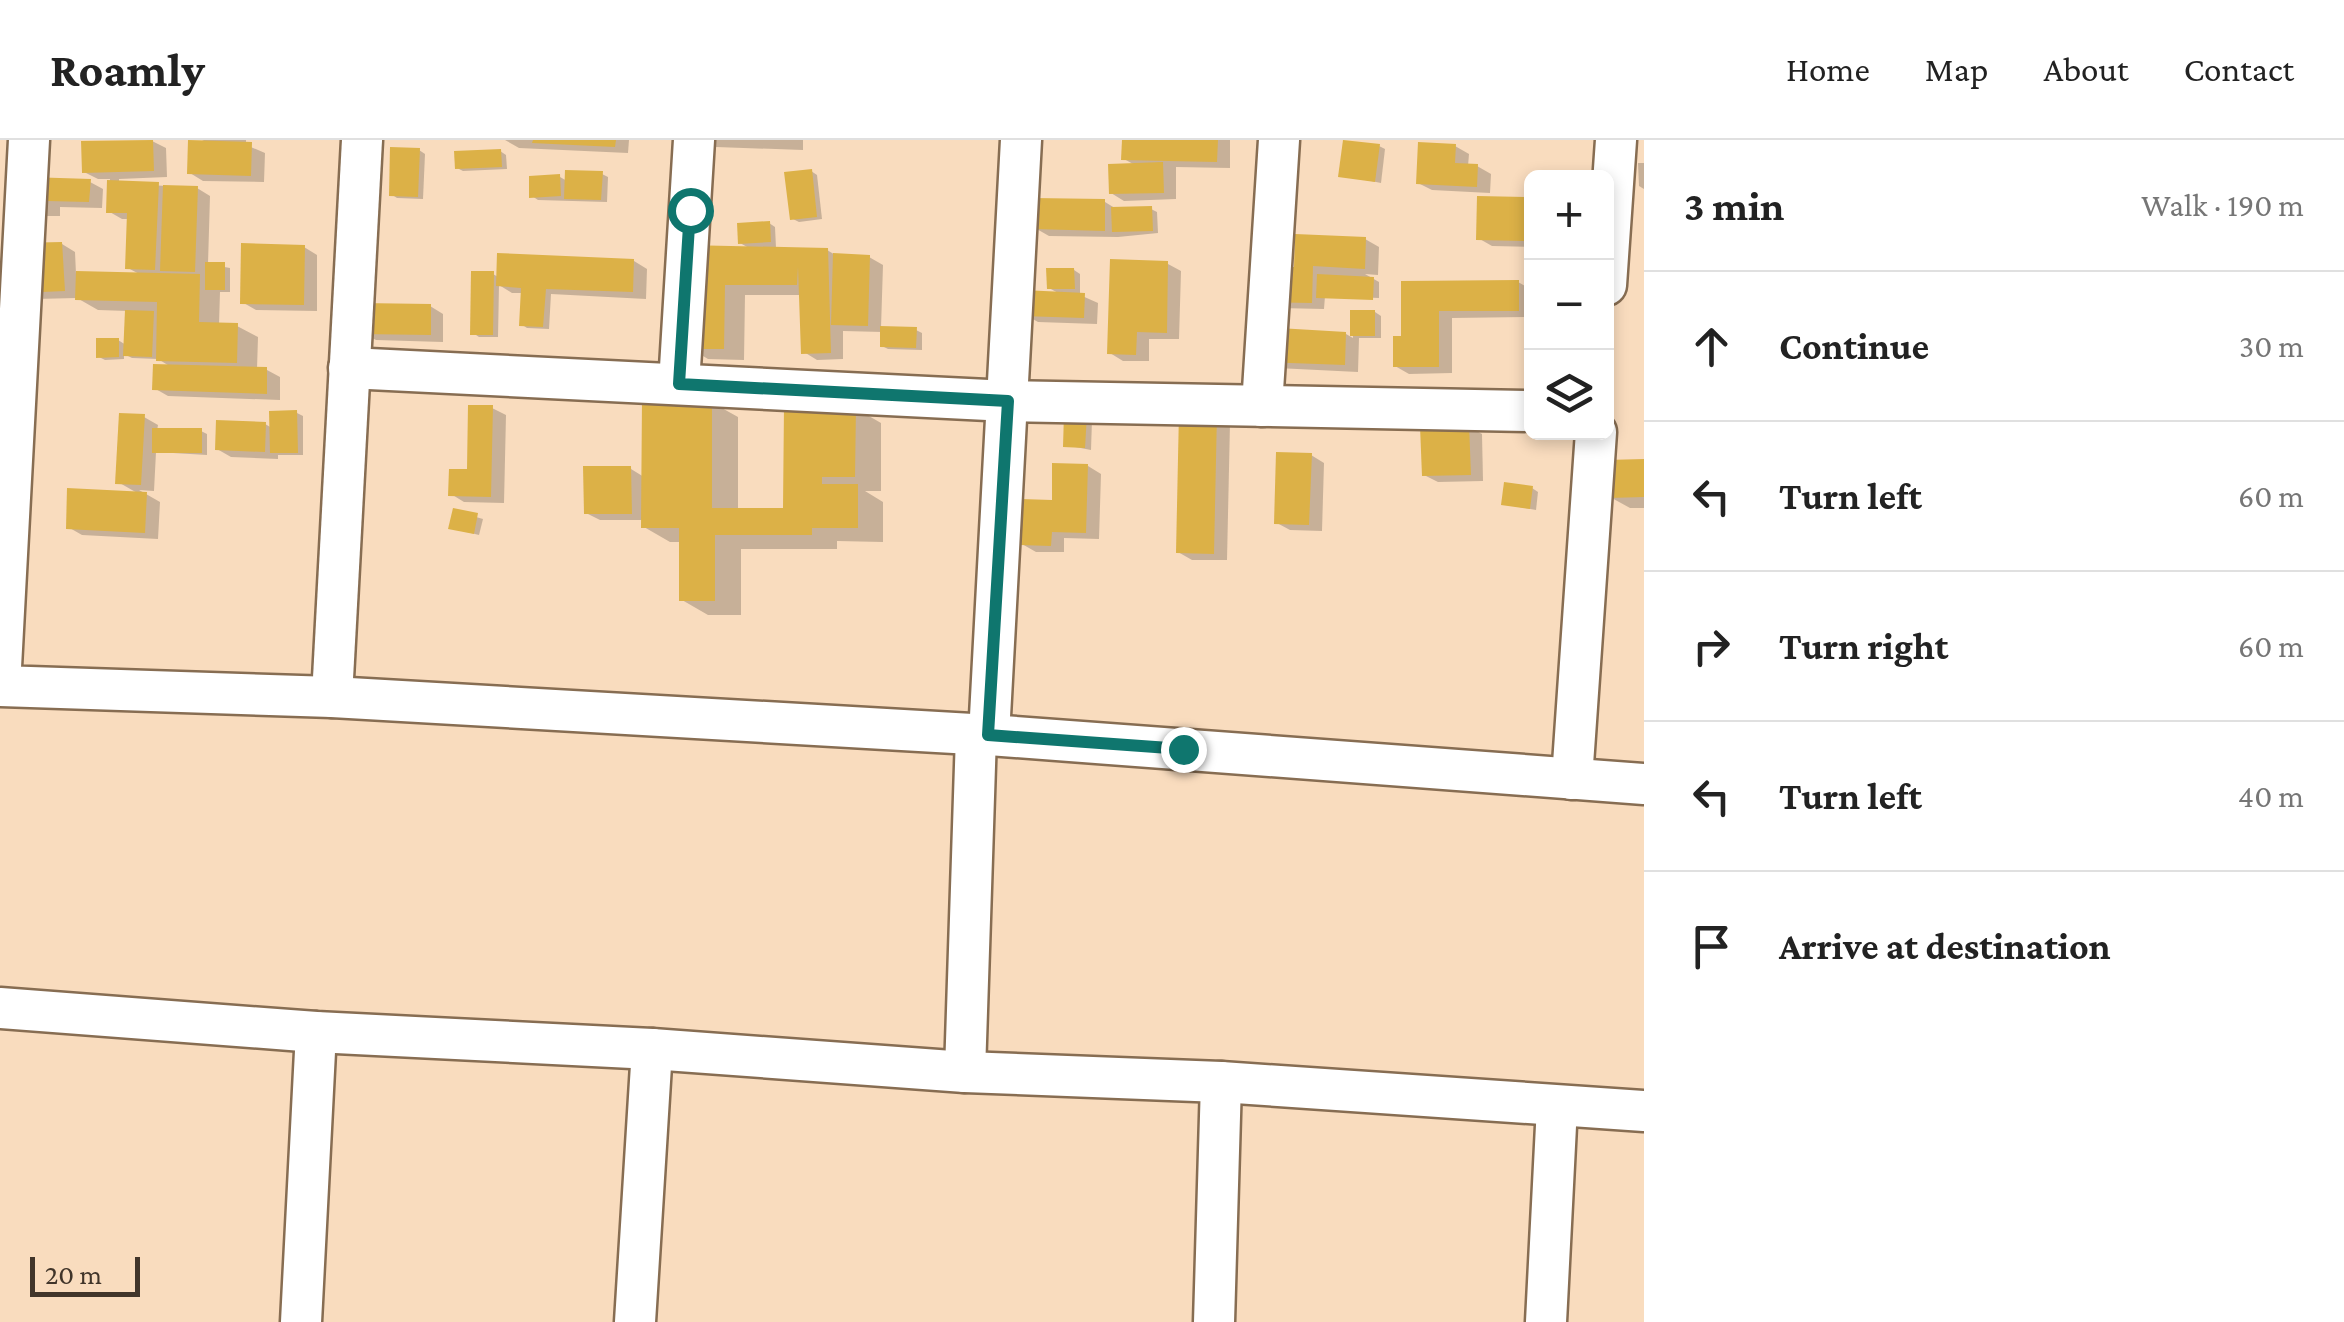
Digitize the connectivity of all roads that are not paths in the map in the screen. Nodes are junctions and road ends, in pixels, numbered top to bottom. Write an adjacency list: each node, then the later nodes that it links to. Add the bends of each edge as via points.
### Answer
1 (30, 140): 14 (street, via 0,686)
2 (362, 140): 8 (street)
3 (694, 140): 9 (street)
4 (1021, 140): 10 (street)
5 (1279, 140): 11 (street)
6 (1616, 140): 7 (street)
7 (1608, 260)
8 (349, 368): 9 (street); 14 (street)
9 (679, 384): 10 (street)
10 (1008, 401): 11 (street); 15 (street)
11 (1262, 406): 12 (street)
12 (1524, 411)
13 (1595, 440): 16 (street)
14 (332, 697): 15 (street)
15 (982, 735): 16 (street); 21 (street)
16 (1572, 779): 17 (street)
17 (1644, 784)
18 (0, 1008): 19 (street)
19 (316, 1032): 20 (street); 25 (street)
20 (652, 1050): 21 (street); 26 (street)
21 (965, 1072): 22 (street)
22 (1221, 1082): 23 (street); 27 (street)
23 (1557, 1106): 24 (street); 28 (street)
24 (1644, 1111)
25 (301, 1322)
26 (636, 1322)
27 (1214, 1322)
28 (1546, 1322)

